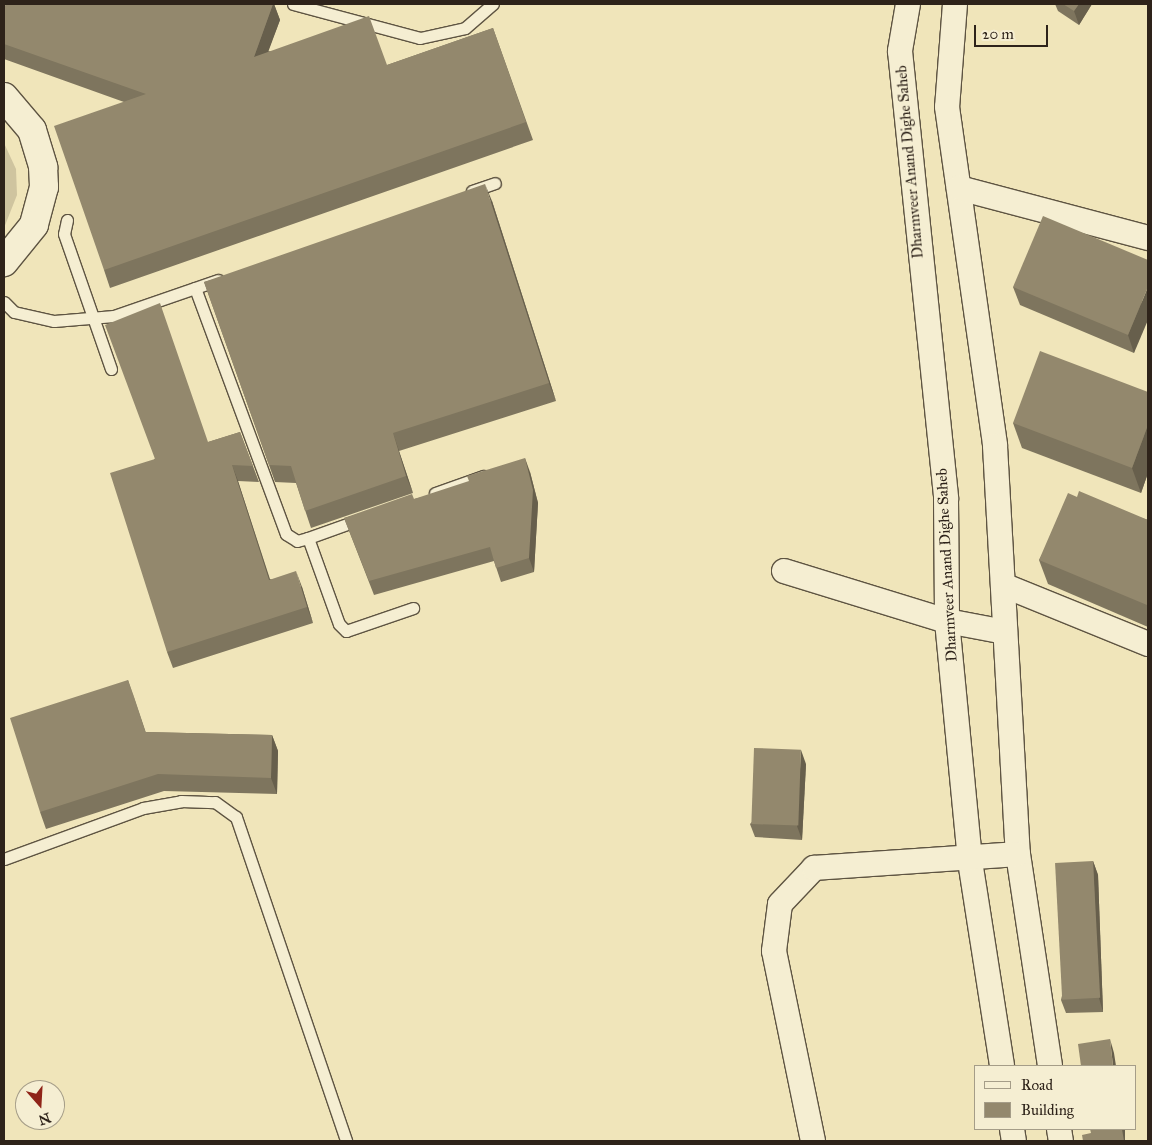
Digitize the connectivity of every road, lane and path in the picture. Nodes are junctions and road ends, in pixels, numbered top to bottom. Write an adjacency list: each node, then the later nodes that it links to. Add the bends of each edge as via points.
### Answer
1 (294, 4): 2 (lane, via 420,38 465,28)
2 (493, 4)
3 (908, 4): 24 (street, Dharmveer Anand Dighe Saheb, via 900,51 946,499)
4 (955, 4): 7 (street, via 947,107)
5 (4, 97): 11 (street, via 32,130 43,167 44,187 34,224)
6 (495, 183): 8 (lane)
7 (959, 188): 10 (street); 22 (street, via 995,446)
8 (457, 196)
9 (67, 220): 15 (lane, via 64,234)
10 (1148, 238)
11 (4, 262)
12 (233, 274): 13 (lane)
13 (195, 288): 15 (lane, via 114,316); 20 (lane, via 286,534 297,542)
14 (4, 302): 15 (lane, via 14,312 54,321)
15 (92, 318): 16 (lane)
16 (111, 370)
17 (483, 476): 18 (lane)
18 (418, 499)
19 (372, 515): 20 (lane)
20 (308, 538): 23 (lane, via 346,631)
21 (784, 571): 24 (street)
22 (1003, 586): 25 (street); 26 (street)
23 (413, 608)
24 (947, 621): 25 (street); 29 (street, Dharmveer Anand Dighe Saheb)
25 (1005, 632): 27 (street)
26 (1148, 644)
27 (1018, 854): 29 (street); 31 (street)
28 (4, 859): 32 (lane, via 143,808 181,801 215,802 236,817)
29 (970, 861): 30 (street, Dharmveer Anand Dighe Saheb); 33 (street, via 814,868 780,904 774,951)
30 (1002, 1065)
31 (1050, 1065)
32 (346, 1141)
33 (813, 1141)

